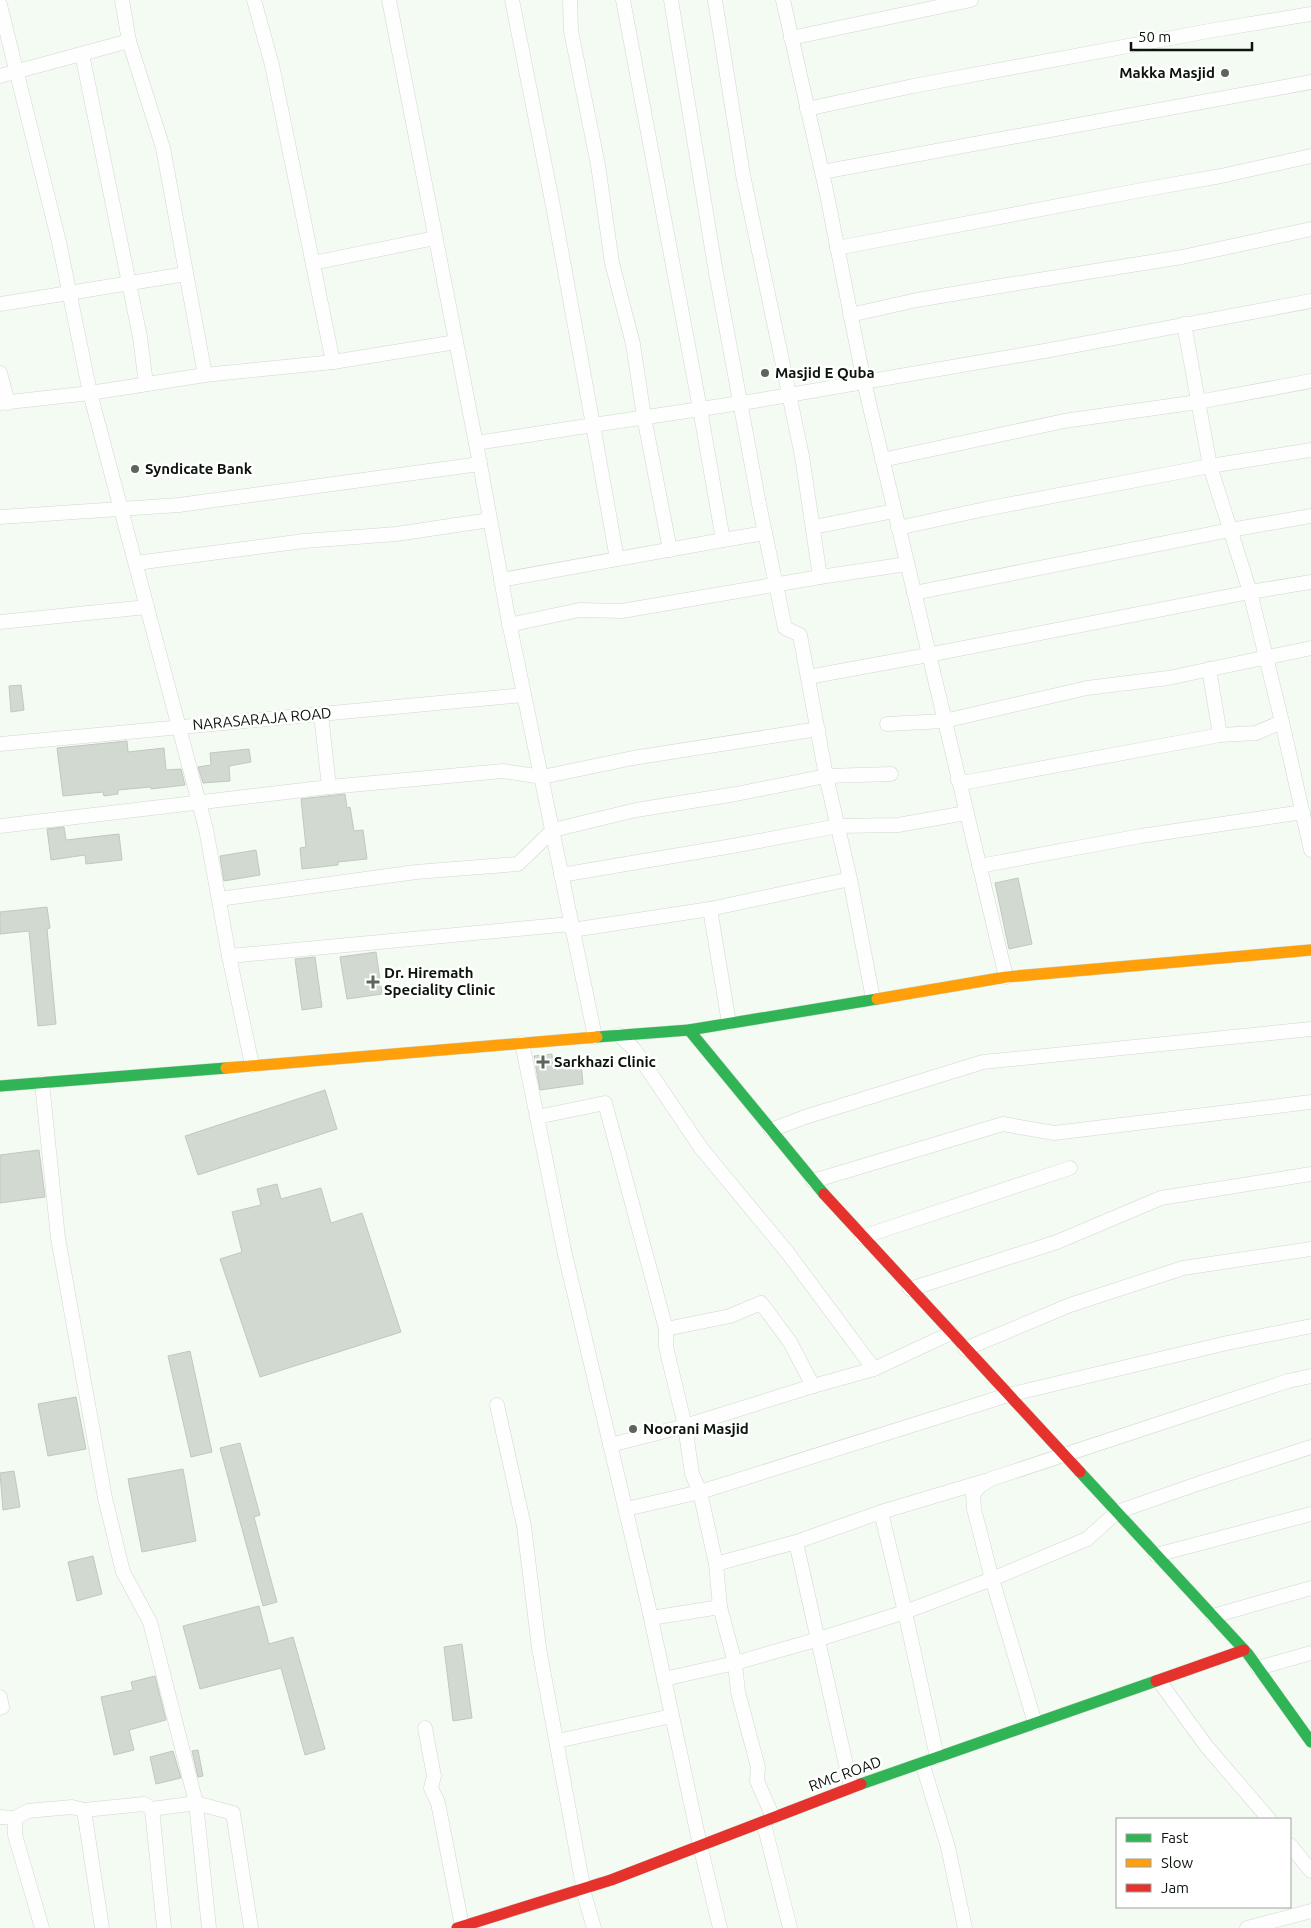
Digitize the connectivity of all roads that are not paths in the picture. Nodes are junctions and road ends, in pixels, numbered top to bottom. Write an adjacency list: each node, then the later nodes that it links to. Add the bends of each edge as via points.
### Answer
1 (122, 0): 14 (street)
2 (254, 0): 25 (street, via 272,65)
3 (389, 0): 23 (street)
4 (512, 0): 47 (street)
5 (570, 0): 46 (street, via 570,31 598,165 612,263 633,344)
6 (622, 0): 45 (street)
7 (671, 0): 44 (street, via 715,268)
8 (715, 0): 41 (street, via 743,175)
9 (783, 0): 13 (street)
10 (971, 0): 13 (street)
11 (0, 5): 16 (street)
12 (1311, 14): 19 (street, via 913,86)
13 (791, 38): 19 (street)
14 (129, 42): 15 (street); 26 (street, via 163,148)
15 (82, 54): 16 (street); 27 (street)
16 (16, 71): 17 (street); 28 (street)
17 (0, 76)
18 (1311, 82): 21 (street)
19 (808, 109): 21 (street)
20 (1311, 156): 24 (street, via 1222,176)
21 (822, 172): 24 (street)
22 (1311, 229): 31 (street, via 1182,258 917,300)
23 (435, 238): 25 (street); 33 (street)
24 (837, 248): 31 (street)
25 (313, 263): 34 (street)
26 (186, 274): 27 (street); 36 (street)
27 (129, 283): 28 (street); 39 (street)
28 (70, 294): 30 (street); 40 (street)
29 (1311, 302): 32 (street)
30 (0, 304)
31 (850, 315): 37 (street)
32 (1184, 324): 37 (street); 42 (street)
33 (456, 342): 34 (street); 48 (street)
34 (333, 362): 36 (street)
35 (0, 372): 43 (street)
36 (205, 375): 39 (street)
37 (864, 382): 41 (street); 50 (street)
38 (1311, 382): 42 (street)
39 (146, 384): 40 (street)
40 (90, 392): 43 (street); 53 (street)
41 (789, 395): 44 (street); 58 (street)
42 (1198, 402): 50 (street, via 1064,421); 52 (street)
43 (4, 403)
44 (741, 403): 45 (street); 61 (street)
45 (700, 409): 46 (street); 62 (street)
46 (644, 417): 47 (street); 63 (street)
47 (593, 425): 48 (street); 64 (street)
48 (476, 443): 51 (street)
49 (1311, 450): 52 (street)
50 (882, 460): 54 (street)
51 (480, 464): 53 (street, via 179,505); 57 (street)
52 (1210, 466): 59 (street); 60 (street)
53 (121, 509): 56 (street); 65 (street)
54 (894, 510): 58 (street); 59 (street)
55 (1311, 516): 60 (street)
56 (0, 517)
57 (490, 520): 65 (street, via 396,534 304,541); 68 (street)
58 (814, 526): 67 (street)
59 (898, 528): 66 (street)
60 (1230, 530): 71 (street); 72 (street)
61 (765, 533): 62 (street); 70 (street)
62 (723, 540): 63 (street)
63 (670, 550): 64 (street)
64 (618, 559): 68 (street)
65 (136, 563): 73 (street)
66 (907, 564): 67 (street); 72 (street)
67 (820, 577): 70 (street)
68 (501, 580): 75 (street)
69 (1311, 582): 71 (street)
70 (776, 584): 75 (street, via 622,610 579,610); 80 (street, via 785,628 800,635)
71 (1250, 592): 77 (street); 78 (street)
72 (914, 593): 77 (street)
73 (147, 607): 74 (street); 86 (street)
74 (0, 622)
75 (510, 625): 81 (street)
76 (1311, 648): 78 (street)
77 (928, 655): 80 (street); 83 (street)
78 (1266, 657): 79 (street); 84 (street)
79 (1209, 669): 83 (street, via 1168,678 1086,688); 88 (street)
80 (808, 676): 87 (street)
81 (524, 695): 82 (street, NARASARAJA ROAD); 92 (street)
82 (321, 714): 86 (street, NARASARAJA ROAD); 94 (street)
83 (944, 720): 85 (street); 93 (street)
84 (1282, 722): 88 (street, via 1256,733); 96 (street)
85 (887, 724)
86 (180, 727): 89 (street, NARASARAJA ROAD); 95 (street)
87 (818, 729): 91 (street); 92 (street, via 633,758)
88 (1220, 736): 93 (street, via 967,782)
89 (0, 744)
90 (891, 774): 91 (street)
91 (826, 776): 99 (street); 100 (street, via 636,810)
92 (542, 777): 94 (street, via 503,771); 100 (street)
93 (958, 780): 97 (street)
94 (329, 787): 95 (street)
95 (200, 802): 98 (street); 105 (street)
96 (1303, 812): 101 (street); 102 (street, via 1141,836)
97 (966, 813): 99 (street, via 898,825); 102 (street)
98 (0, 826)
99 (838, 826): 103 (street, via 738,846); 104 (street)
100 (552, 830): 103 (street); 105 (street, via 518,864 416,872)
101 (1311, 850)
102 (979, 866): 110 (street)
103 (561, 874): 107 (street)
104 (850, 879): 106 (street); 111 (street)
105 (219, 899): 109 (street)
106 (710, 909): 107 (street); 112 (street)
107 (572, 927): 109 (street); 116 (street)
108 (1311, 952): 110 (main road)
109 (229, 956): 118 (street)
110 (1006, 977): 111 (main road)
111 (873, 999): 112 (main road)
112 (729, 1023): 114 (main road)
113 (1311, 1029): 123 (street, via 982,1062)
114 (689, 1030): 115 (main road); 123 (main road)
115 (620, 1035): 116 (main road); 134 (street, via 634,1049 701,1148 788,1252)
116 (595, 1037): 117 (main road)
117 (522, 1043): 118 (main road); 122 (street)
118 (252, 1066): 119 (main road)
119 (42, 1083): 120 (main road); 176 (street, via 58,1238 105,1498 123,1572 150,1622)
120 (0, 1086)
121 (1311, 1102): 126 (street, via 1054,1133 1003,1124)
122 (536, 1117): 131 (street, via 604,1103); 140 (street)
123 (771, 1130): 126 (main road)
124 (1070, 1168): 127 (street)
125 (1311, 1174): 129 (street, via 1161,1198 1057,1242)
126 (813, 1180): 127 (main road)
127 (862, 1237): 129 (main road)
128 (1311, 1249): 133 (street, via 1183,1268 1070,1306)
129 (910, 1288): 132 (main road)
130 (1311, 1326): 137 (street)
131 (666, 1329): 136 (street, via 730,1316 761,1303 790,1342); 139 (street, via 666,1347)
132 (951, 1333): 133 (main road); 134 (street)
133 (965, 1349): 137 (main road)
134 (874, 1370): 136 (street)
135 (1311, 1376): 142 (street)
136 (813, 1386): 139 (street)
137 (1008, 1395): 142 (main road); 144 (street)
138 (497, 1405): 171 (street, via 524,1526 539,1648)
139 (685, 1426): 140 (street); 144 (street, via 692,1474)
140 (610, 1445): 145 (street)
141 (1311, 1447): 147 (street)
142 (1064, 1455): 143 (street); 147 (main road)
143 (992, 1479): 146 (street); 152 (street, via 973,1494)
144 (700, 1492): 145 (street); 151 (street)
145 (626, 1509): 157 (street)
146 (881, 1512): 149 (street); 155 (street)
147 (1117, 1512): 150 (main road); 152 (street, via 1087,1539)
148 (1311, 1514): 150 (street)
149 (796, 1542): 151 (street); 158 (street)
150 (1156, 1555): 156 (main road)
151 (716, 1564): 154 (street)
152 (992, 1579): 155 (street); 168 (street)
153 (1311, 1588): 156 (street)
154 (720, 1607): 157 (street); 161 (street)
155 (905, 1612): 158 (street); 173 (street)
156 (1212, 1616): 159 (main road)
157 (651, 1618): 163 (street)
158 (818, 1639): 161 (street); 175 (street)
159 (1246, 1652): 162 (main road); 164 (main road, RMC ROAD); 168 (main road, RMC ROAD)
160 (1311, 1653): 162 (street)
161 (735, 1663): 163 (street); 182 (street, via 738,1692 758,1767 757,1781)
162 (1258, 1668): 169 (main road)
163 (664, 1679): 167 (street)
164 (1162, 1685): 174 (main road, RMC ROAD); 181 (street, via 1208,1747)
165 (0, 1697): 166 (street)
166 (0, 1708)
167 (672, 1716): 171 (street); 184 (street)
168 (1035, 1723): 173 (main road, RMC ROAD)
169 (1306, 1727): 172 (main road)
170 (425, 1728): 188 (street, via 434,1776 431,1788 438,1803)
171 (557, 1741): 186 (street)
172 (1311, 1742)
173 (937, 1757): 175 (main road, RMC ROAD)
174 (924, 1769): 182 (main road, RMC ROAD); 198 (street, via 948,1847)
175 (851, 1787): 182 (main road, RMC ROAD)
176 (196, 1803): 177 (street); 192 (street); 193 (street, via 233,1813)
177 (152, 1809): 178 (street, via 144,1804); 191 (street)
178 (84, 1810): 180 (street, via 72,1807 28,1811); 190 (street)
179 (0, 1817): 180 (street)
180 (15, 1818): 189 (street, via 15,1834)
181 (1268, 1818)
182 (769, 1822): 184 (main road, RMC ROAD); 197 (street)
183 (1291, 1846): 185 (street)
184 (701, 1849): 186 (main road, RMC ROAD); 196 (street)
185 (1311, 1871)
186 (584, 1893): 188 (main road, RMC ROAD); 194 (main road, RMC ROAD); 195 (street)
187 (1311, 1911): 199 (street)
188 (460, 1927)
189 (42, 1928)
190 (102, 1928)
191 (164, 1928)
192 (209, 1928)
193 (252, 1928)
194 (484, 1928)
195 (594, 1928)
196 (720, 1928)
197 (790, 1928)
198 (965, 1928)
199 (1248, 1928)

